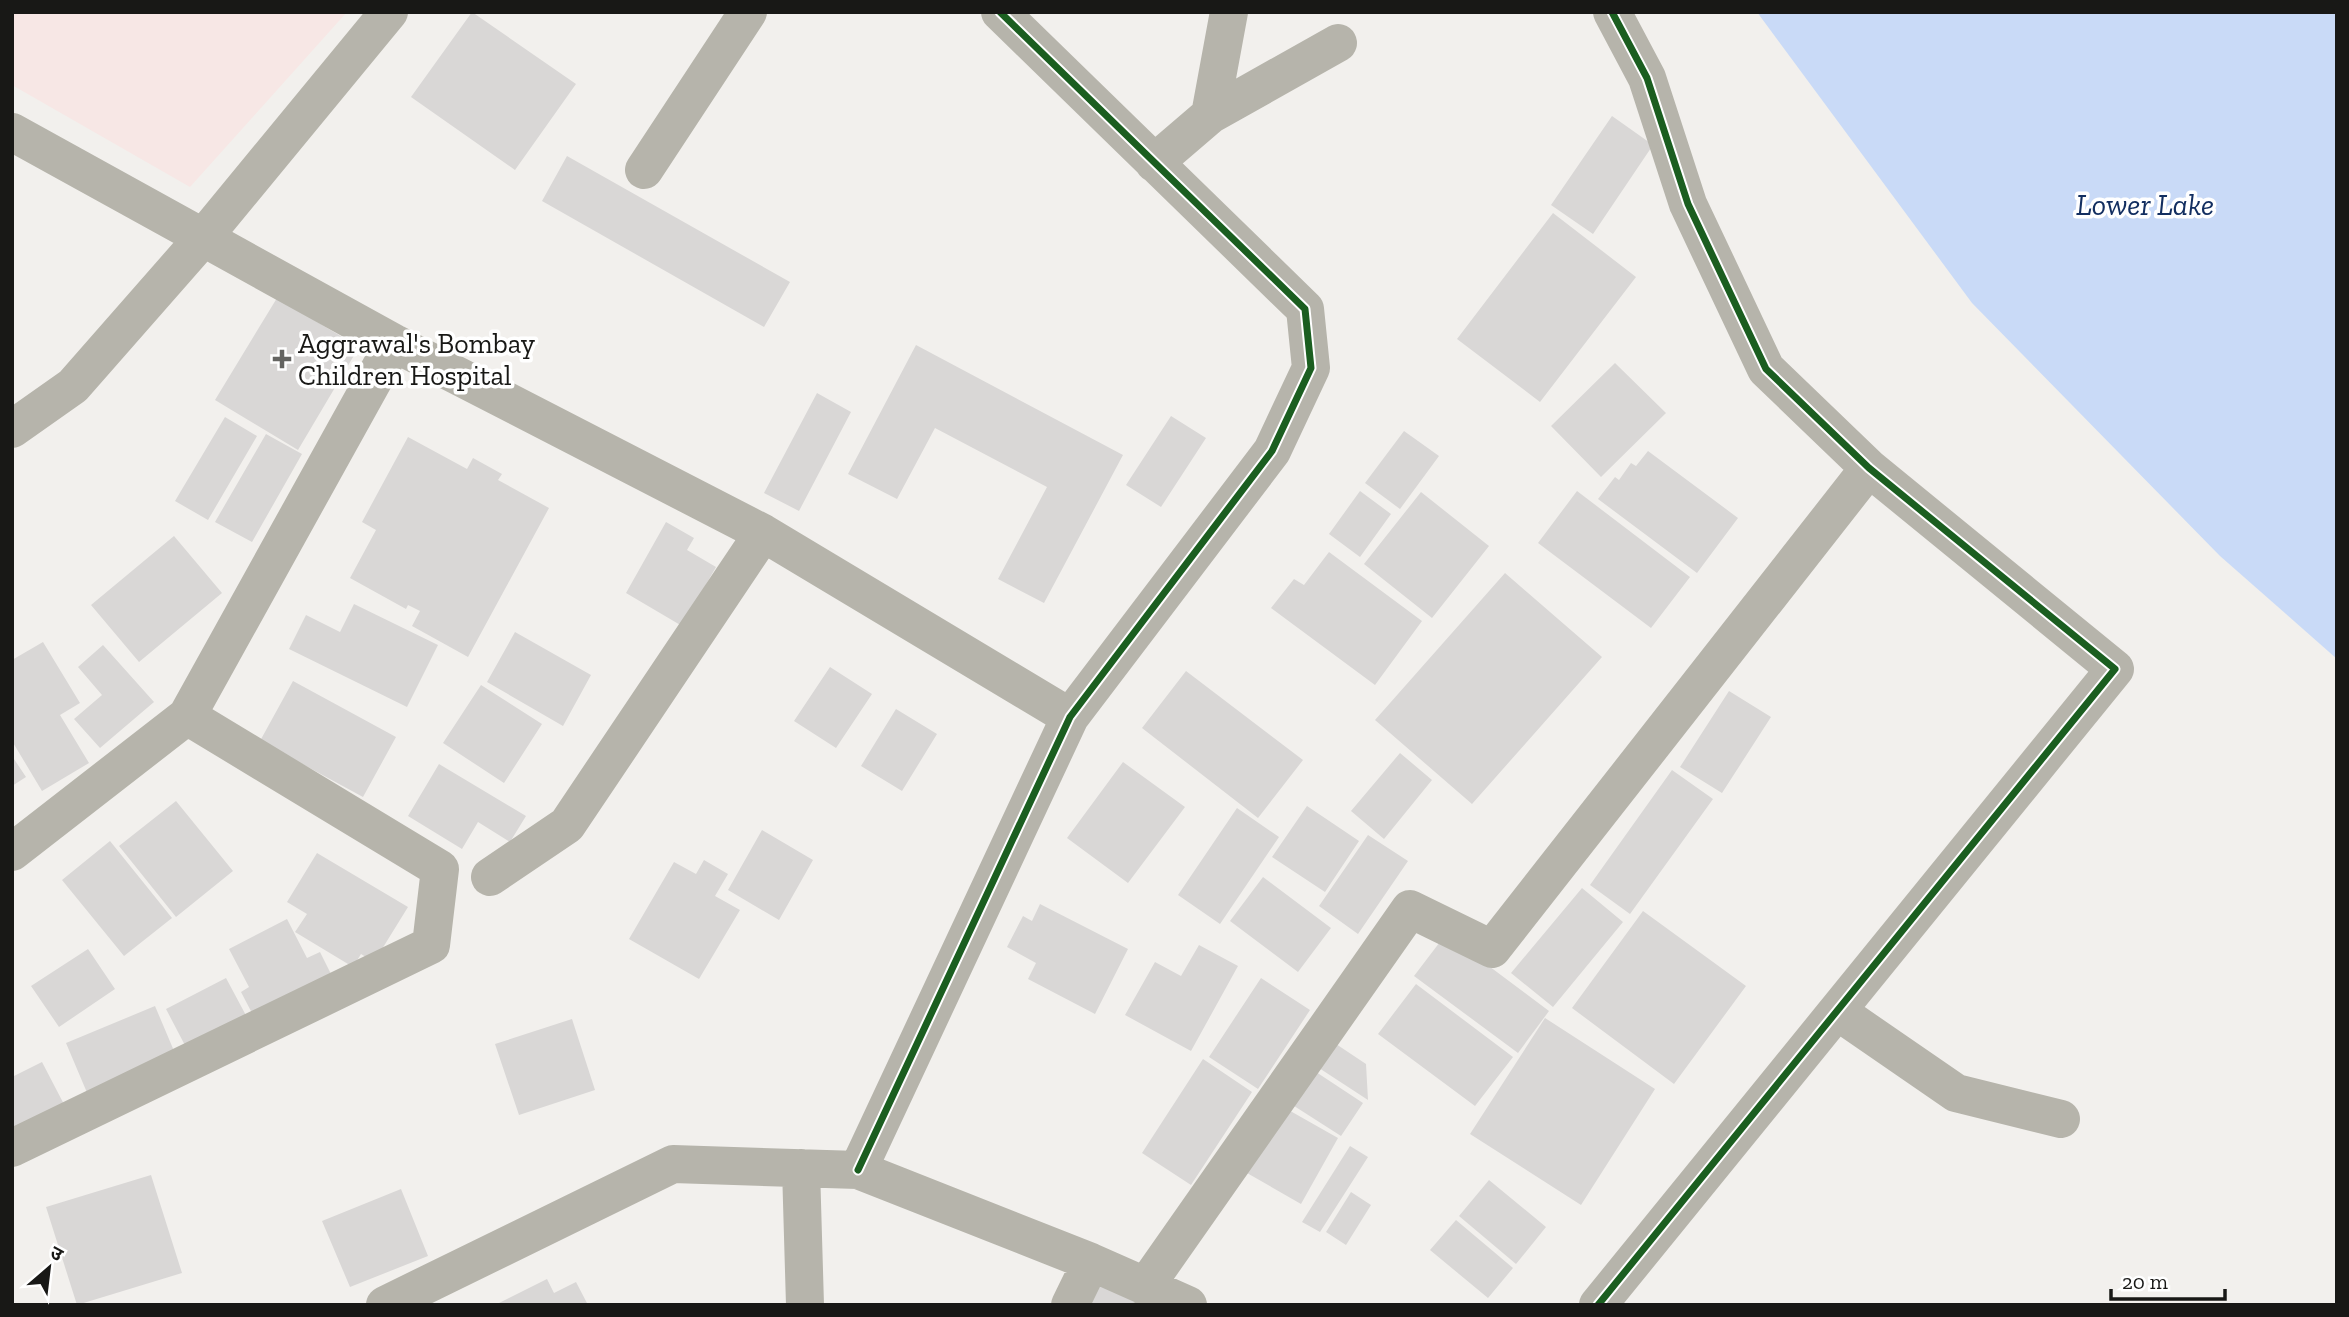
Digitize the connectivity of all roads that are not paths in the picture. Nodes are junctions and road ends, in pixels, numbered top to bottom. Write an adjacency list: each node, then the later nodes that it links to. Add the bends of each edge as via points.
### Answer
1 (389, 12): 11 (street)
2 (748, 12): 10 (street)
3 (1000, 12): 9 (street)
4 (1229, 12): 7 (street)
5 (1612, 12): 14 (street, via 1647,78 1688,204 1766,369)
6 (1338, 43): 7 (street)
7 (1210, 115): 9 (street)
8 (12, 132): 11 (street)
9 (1154, 163): 17 (street, via 1304,309 1311,368 1272,451)
10 (644, 170)
11 (202, 239): 12 (street); 13 (street, via 73,386)
12 (394, 343): 15 (street); 16 (street)
13 (12, 429)
14 (1868, 468): 20 (street, via 2115,669); 26 (street, via 1492,948 1410,909)
15 (763, 533): 17 (street); 19 (street, via 567,825)
16 (187, 716): 18 (street); 22 (street, via 440,869 431,945)
17 (1070, 717): 24 (street)
18 (12, 852)
19 (490, 877)
20 (1837, 1011): 21 (street, via 1956,1093); 31 (street)
21 (2061, 1119)
22 (12, 1148)
23 (801, 1168): 24 (street); 27 (street, via 673,1164); 28 (street)
24 (858, 1170): 25 (street)
25 (1091, 1262): 26 (street); 29 (street)
26 (1144, 1287): 30 (street)
27 (385, 1305)
28 (805, 1305)
29 (1070, 1305)
30 (1188, 1305)
31 (1598, 1305)

